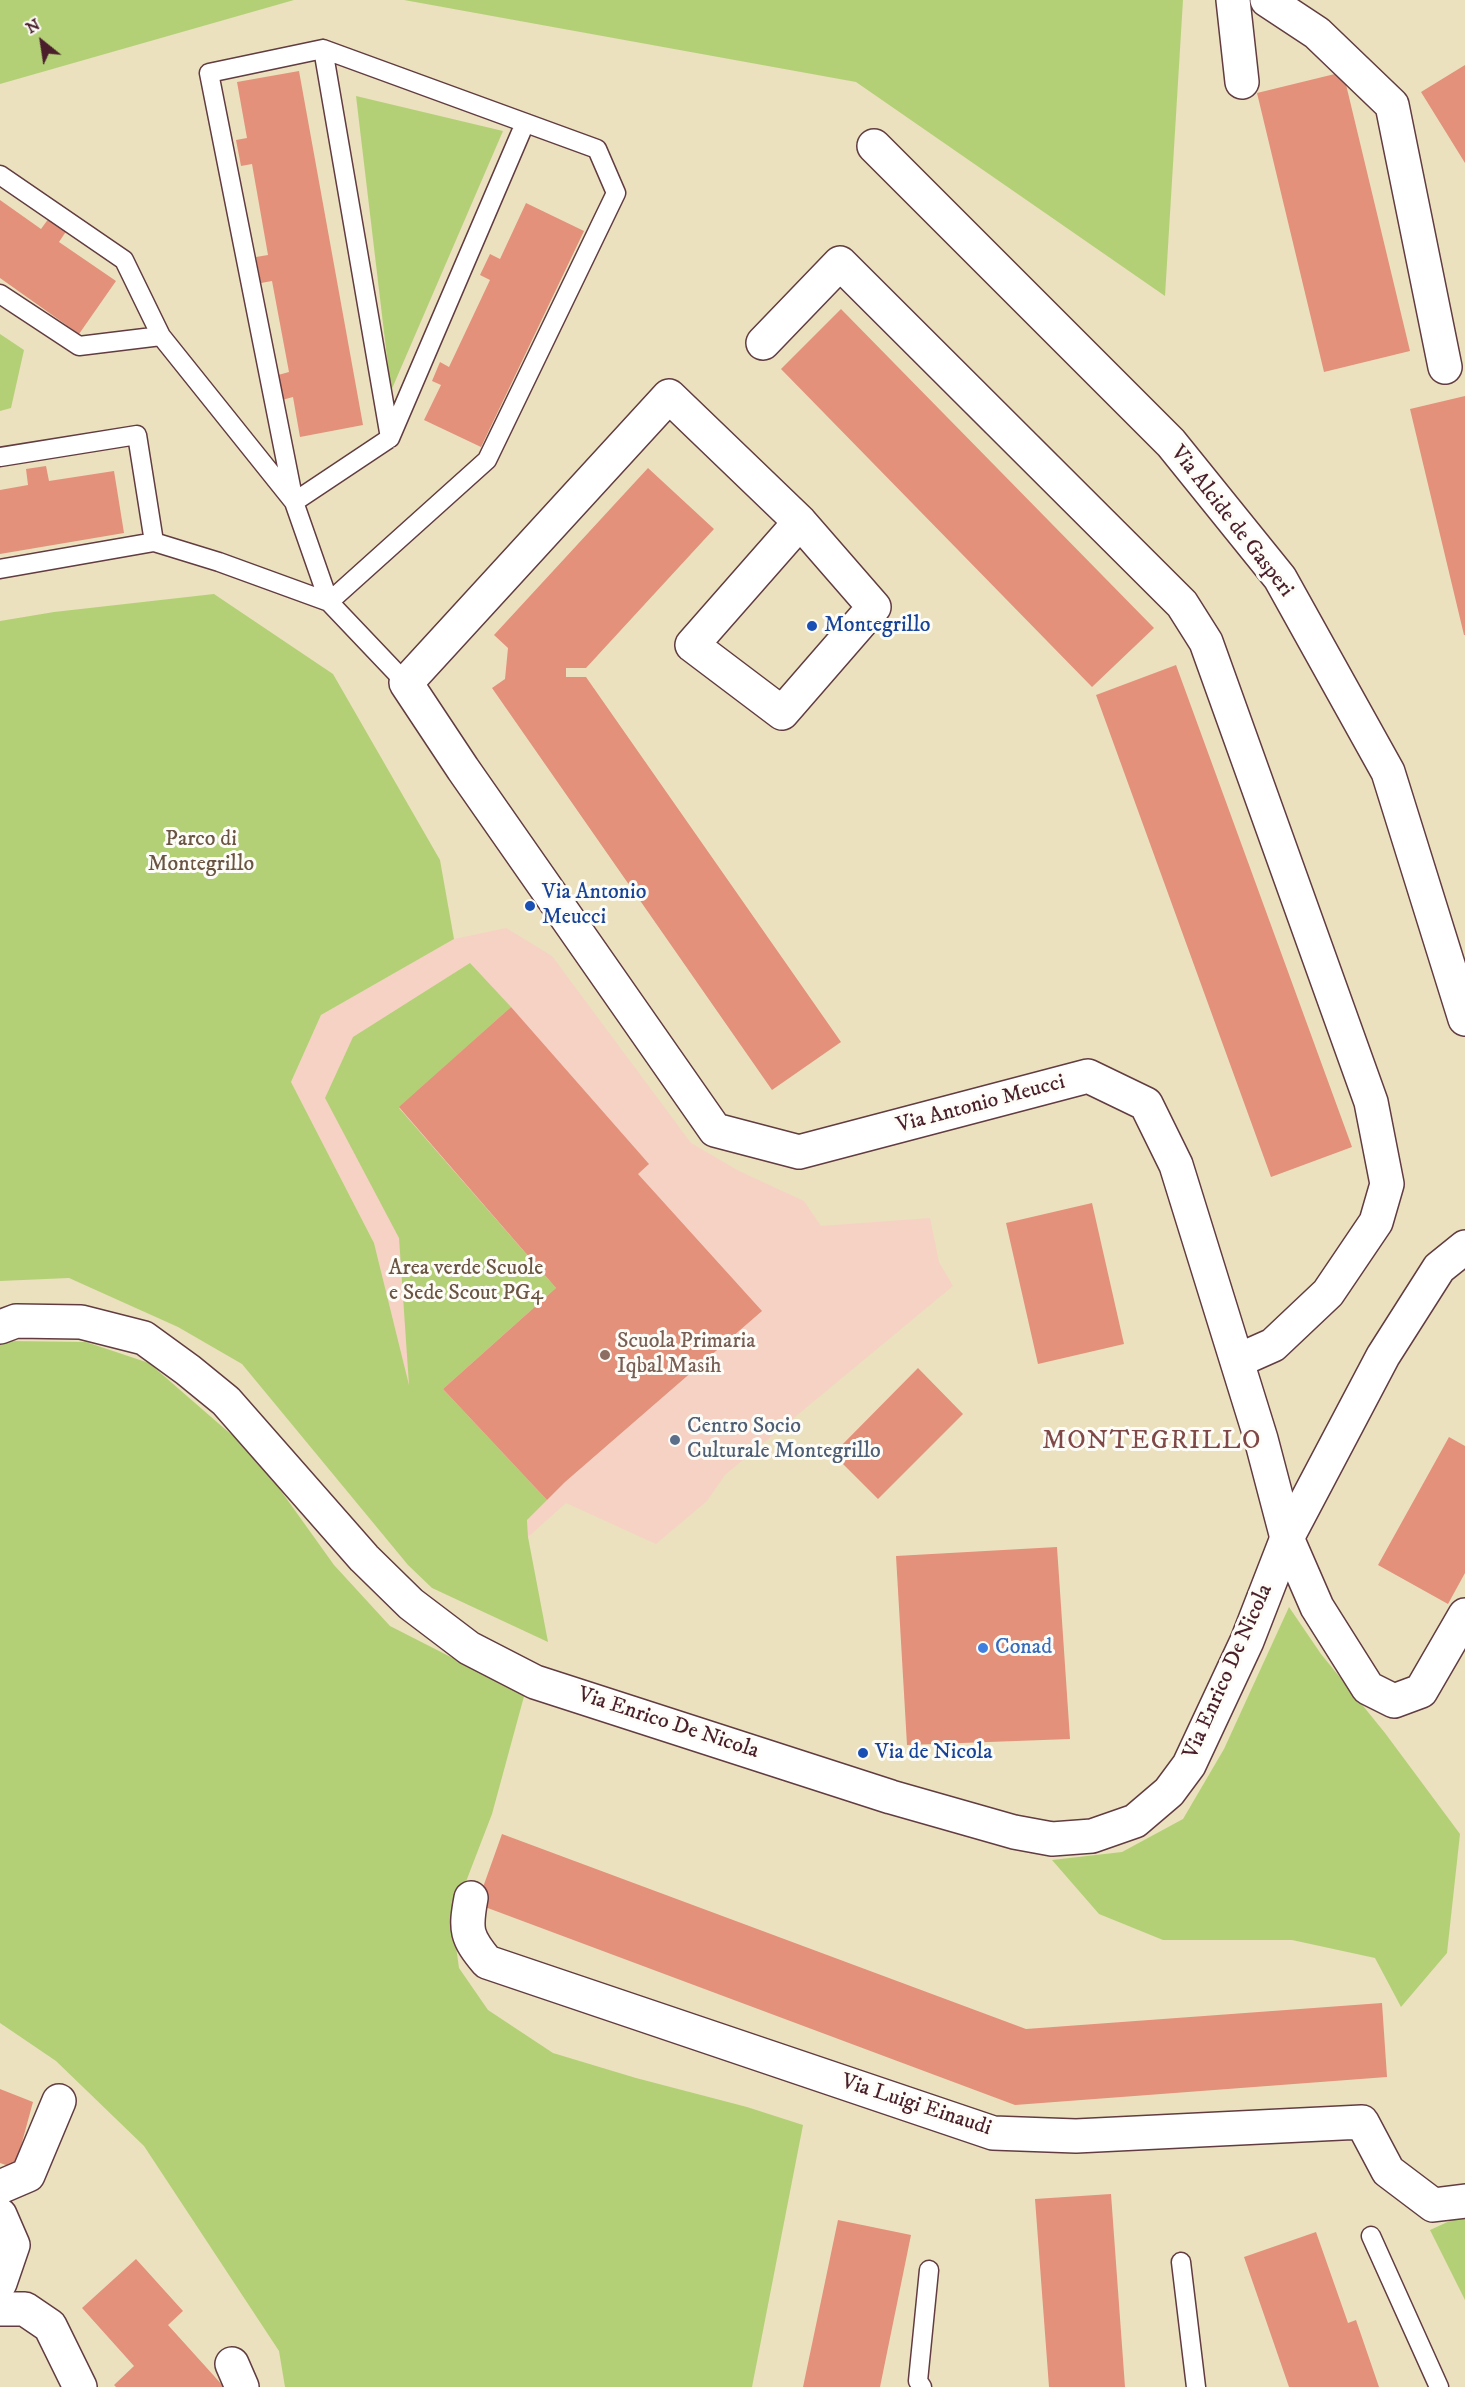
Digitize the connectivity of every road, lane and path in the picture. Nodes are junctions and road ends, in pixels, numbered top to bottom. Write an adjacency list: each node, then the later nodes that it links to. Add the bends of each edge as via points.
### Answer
1 (1233, 0): 4 (street)
2 (1267, 0): 11 (street, via 1317,33 1392,105)
3 (323, 49): 5 (lane); 12 (lane); 14 (lane, via 209,73)
4 (1242, 82)
5 (525, 123): 12 (lane); 18 (lane, via 597,149 616,193 487,460)
6 (874, 146): 20 (street, Via Alcide de Gasperi, via 1171,443 1280,578 1388,772)
7 (0, 175): 9 (lane, via 124,260)
8 (0, 294): 9 (lane, via 79,346)
9 (161, 336): 14 (lane)
10 (763, 343): 23 (street, via 840,263 1182,604 1206,642 1371,1102 1387,1184 1376,1222 1328,1293 1273,1344)
11 (1445, 367)
12 (390, 438): 14 (lane)
13 (0, 457): 16 (lane, via 137,435)
14 (294, 502): 18 (lane)
15 (800, 522): 15 (street, via 874,608 782,713 692,645); 19 (street, via 669,396)
16 (154, 542): 17 (lane); 18 (lane)
17 (0, 568)
18 (329, 602): 19 (lane)
19 (406, 683): 23 (street, Via Antonio Meucci, via 715,1130 799,1152 1088,1076 1146,1104 1176,1165)
20 (1465, 1019)
21 (1465, 1247): 24 (street, Via Enrico De Nicola, via 1438,1268 1383,1356)
22 (0, 1327): 24 (street, Via Enrico De Nicola, via 16,1321 81,1322 144,1338 226,1401 364,1558 411,1604 469,1648 535,1682 891,1797 1052,1839 1092,1836 1135,1821 1169,1792 1189,1765 1223,1696)
23 (1237, 1360): 24 (street, Via Antonio Meucci)
24 (1287, 1538): 25 (street, Via Enrico De Nicola, via 1317,1606 1368,1688 1394,1701 1421,1691)
25 (1465, 1615)
26 (471, 1899): 29 (street, Via Luigi Einaudi, via 466,1924 472,1945 486,1962 993,2133 1076,2136 1362,2122 1388,2171 1433,2205)
27 (59, 2101): 28 (street, via 28,2175)
28 (0, 2187)
29 (1465, 2201)
30 (0, 2215): 34 (street, via 13,2245)
31 (1371, 2236): 39 (lane)
32 (1181, 2262): 38 (lane)
33 (929, 2270): 37 (lane, via 918,2381)
34 (0, 2283)
35 (0, 2309): 36 (street, via 25,2309 50,2326)
36 (80, 2387)
37 (922, 2387)
38 (1196, 2387)
39 (1439, 2387)

